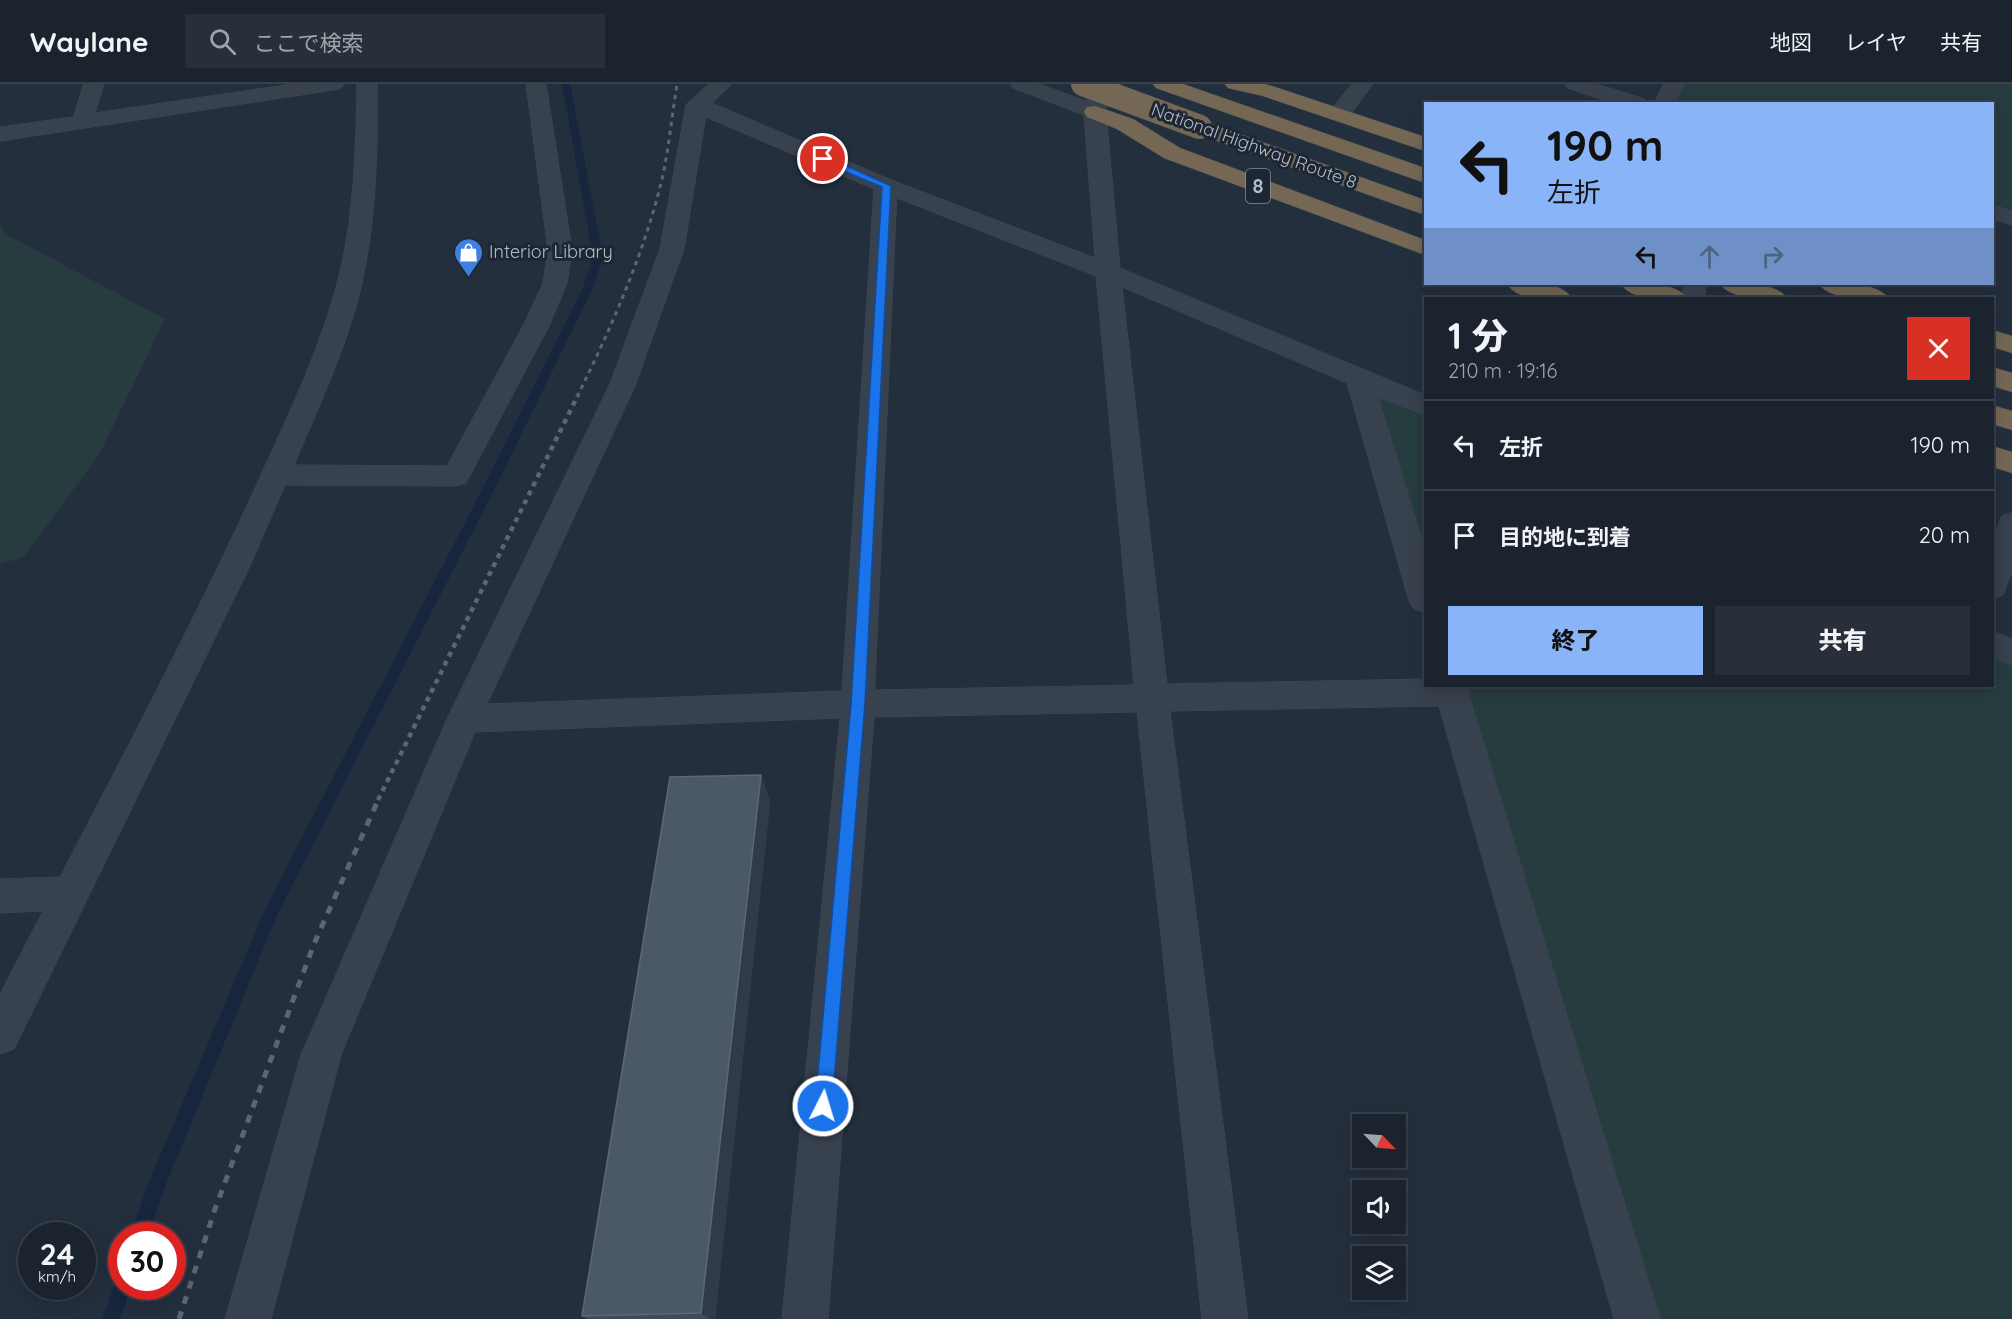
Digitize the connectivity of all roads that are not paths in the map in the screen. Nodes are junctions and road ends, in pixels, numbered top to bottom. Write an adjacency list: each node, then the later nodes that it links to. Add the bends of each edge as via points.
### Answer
1 (94, 84): 17 (street)
2 (334, 84): 17 (street)
3 (367, 84): 45 (street, via 367,150 358,242 343,307 319,376)
4 (536, 84): 45 (street, via 560,250 555,284 456,476)
5 (722, 84): 15 (street)
6 (1020, 84): 12 (street)
7 (1163, 84): 20 (highway, National Highway Route 8)
8 (1235, 84): 16 (highway)
9 (1363, 84): 16 (street)
10 (1575, 84): 13 (street)
11 (1674, 84): 14 (street)
12 (1093, 93): 22 (highway, National Highway Route 8 / 8, bridge); 25 (highway, 8, via 1125,124 1172,153); 26 (street)
13 (1631, 102)
14 (1665, 102)
15 (697, 105): 21 (street); 54 (street, via 672,249 622,386)
16 (1339, 114): 19 (highway)
17 (82, 122): 18 (street)
18 (0, 134)
19 (1424, 144)
20 (1424, 176)
21 (886, 186): 26 (street); 53 (street)
22 (1424, 208)
23 (1994, 213): 24 (street)
24 (2012, 218)
25 (1424, 248)
26 (1108, 272): 38 (street); 52 (street)
27 (1522, 285): 31 (highway)
28 (1636, 285): 32 (highway)
29 (1735, 285): 33 (highway)
30 (1834, 285): 34 (highway)
31 (1556, 297)
32 (1671, 297)
33 (1771, 297)
34 (1872, 297)
35 (1994, 339): 36 (highway)
36 (2012, 345)
37 (1994, 377): 39 (highway)
38 (1359, 378): 40 (street); 48 (street)
39 (2012, 383)
40 (1424, 406)
41 (1994, 415): 42 (highway)
42 (2012, 421)
43 (1994, 457): 44 (highway)
44 (2012, 463)
45 (275, 475): 55 (street, via 234,567)
46 (2012, 524): 47 (street)
47 (1994, 581)
48 (1424, 598)
49 (1994, 645): 50 (street)
50 (2012, 652)
51 (1451, 689): 52 (street); 61 (street)
52 (1152, 698): 53 (street); 60 (street)
53 (858, 704): 54 (street); 59 (street)
54 (464, 719): 58 (street, via 321,1055)
55 (73, 893): 56 (street); 57 (street)
56 (0, 896)
57 (0, 1035)
58 (248, 1319)
59 (805, 1319)
60 (1225, 1319)
61 (1637, 1319)

